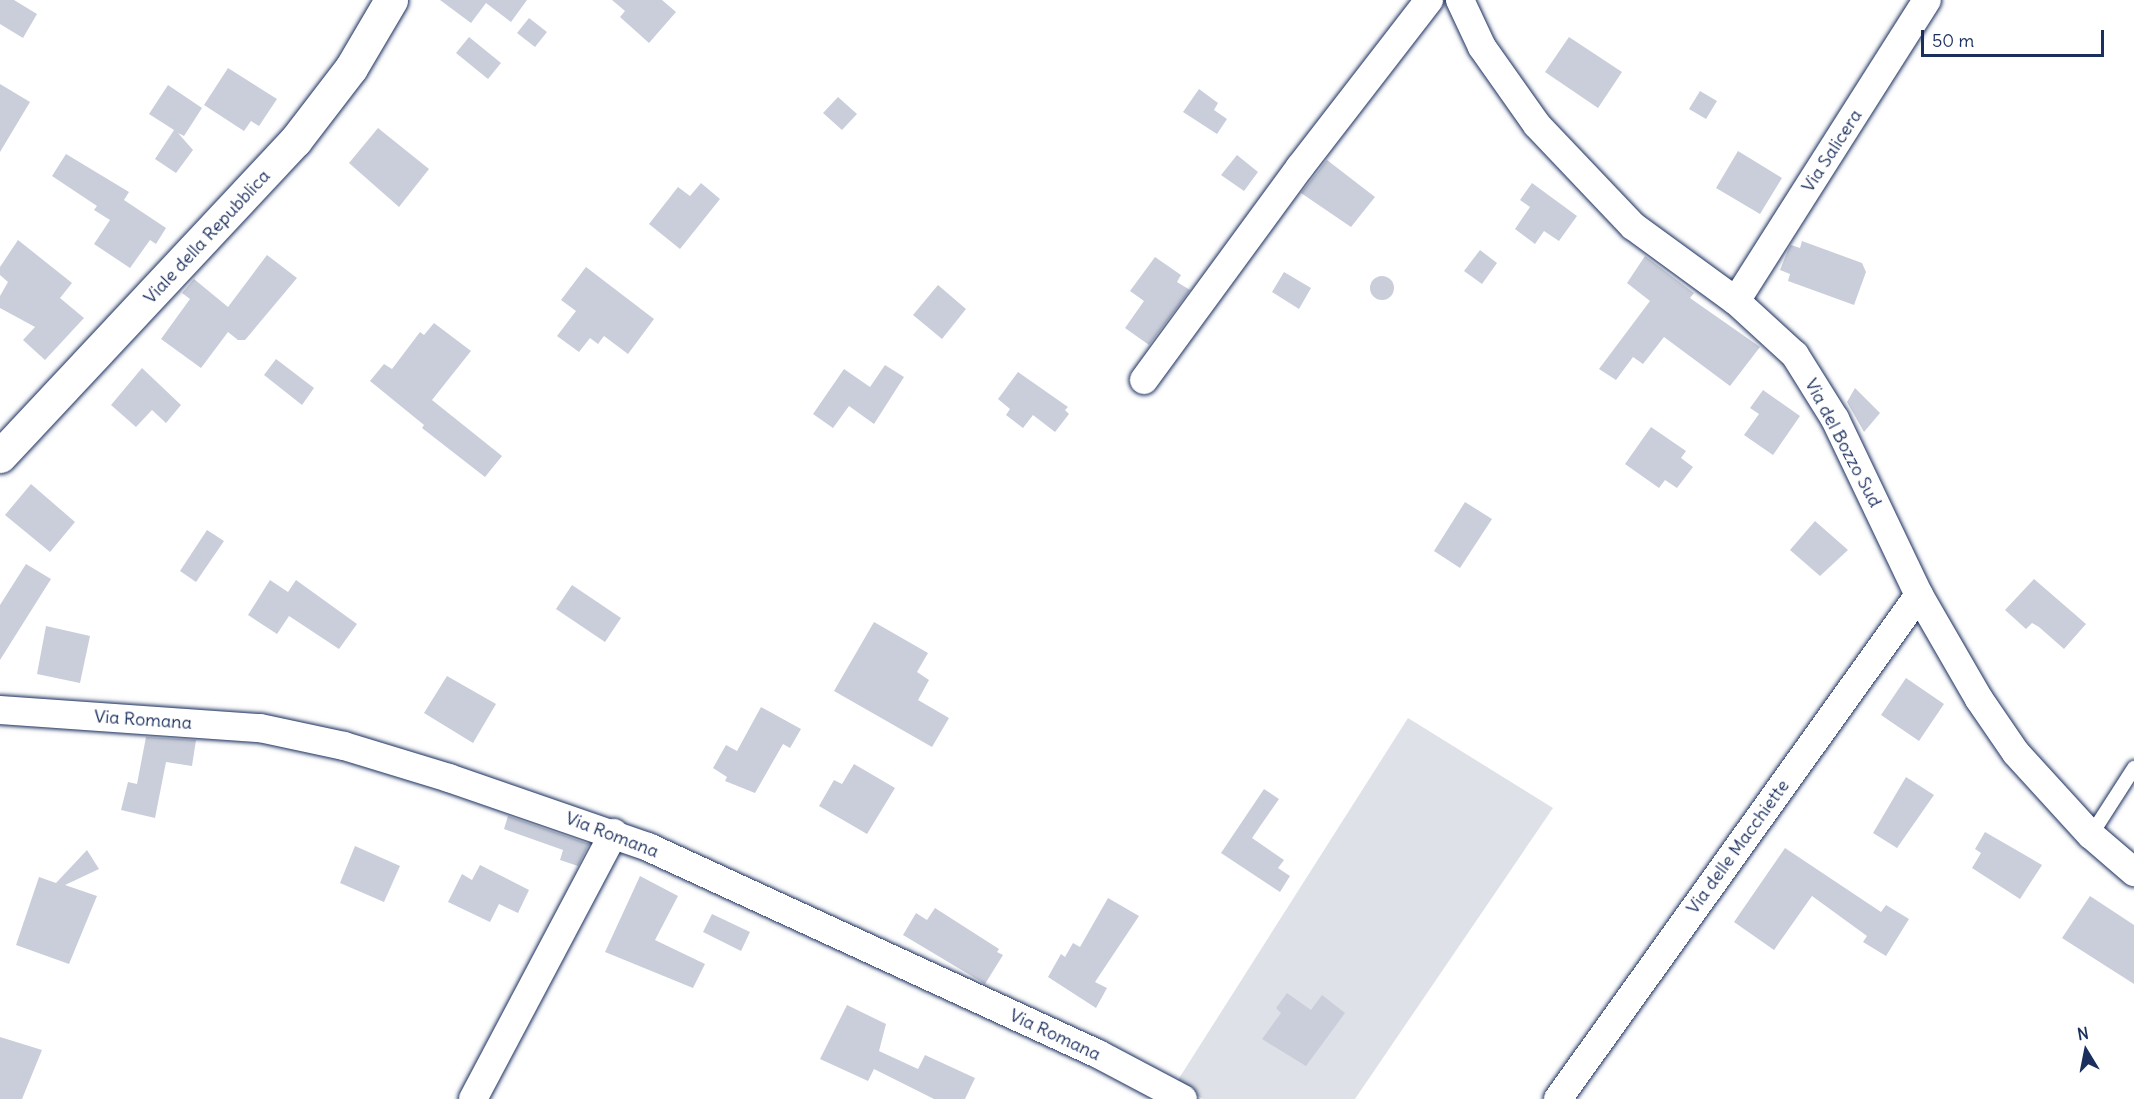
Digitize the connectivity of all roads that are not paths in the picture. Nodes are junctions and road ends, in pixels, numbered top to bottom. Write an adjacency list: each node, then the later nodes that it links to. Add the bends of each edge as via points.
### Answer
1 (391, 0): 7 (main road, Viale della Repubblica, via 351,68 295,141)
2 (1429, 0): 6 (street, via 1286,185)
3 (1460, 0): 5 (street, Via del Bozzo Sud, via 1482,47 1537,125 1633,226)
4 (1927, 0): 5 (street, Via Salicera)
5 (1736, 301): 8 (street, Via del Bozzo Sud, via 1795,356 1807,374 1835,419)
6 (1144, 380)
7 (0, 456)
8 (1919, 595): 12 (street, Via del Bozzo Sud, via 1979,699 2016,753); 16 (street, Via delle Macchiette)
9 (0, 710): 11 (street, Via Romana, via 260,728 344,746)
10 (2134, 768): 12 (lane)
11 (614, 833): 14 (street); 15 (street, Via Romana, via 1098,1054)
12 (2091, 835): 13 (street, Via del Bozzo Sud)
13 (2134, 872)
14 (474, 1099)
15 (1183, 1099)
16 (1558, 1099)

